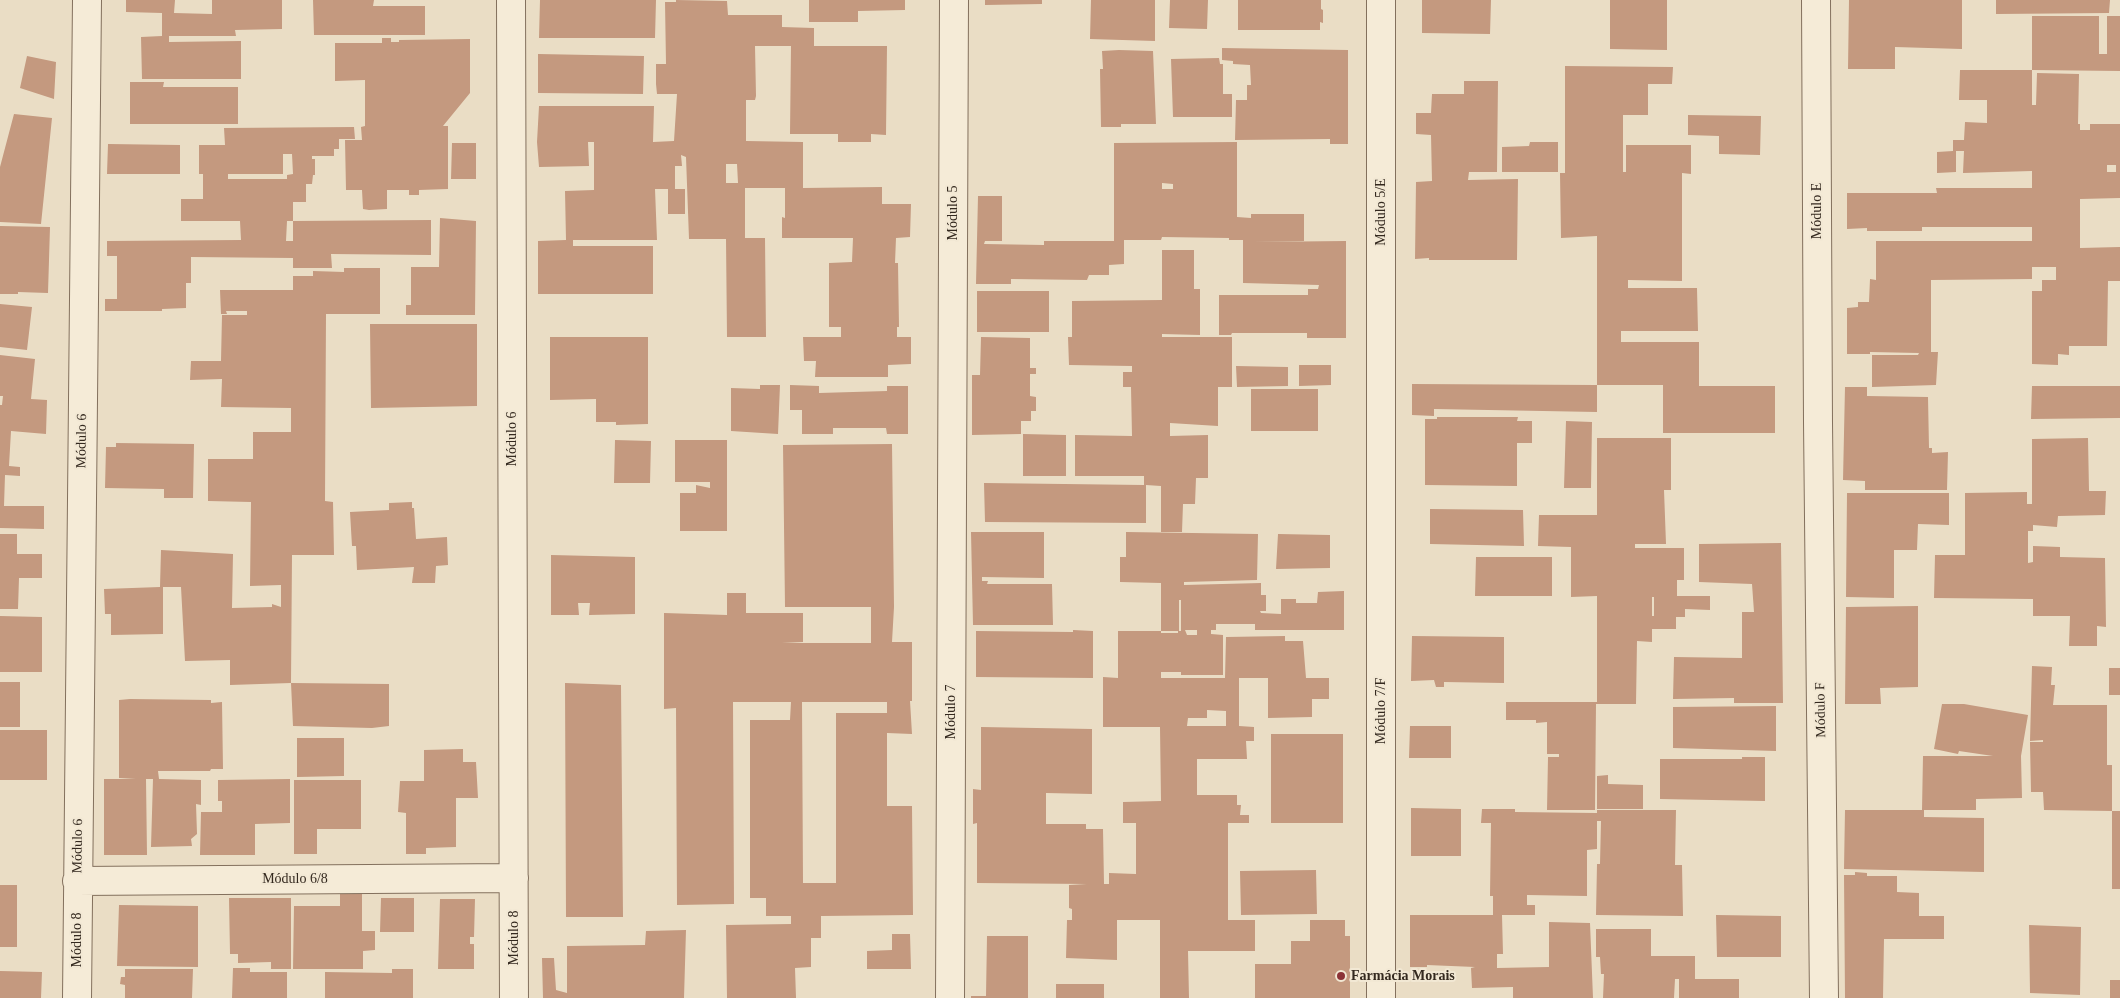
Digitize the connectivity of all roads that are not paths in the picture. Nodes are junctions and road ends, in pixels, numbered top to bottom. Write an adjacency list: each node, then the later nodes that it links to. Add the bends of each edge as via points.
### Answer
1 (87, 0): 10 (street, Módulo 6)
2 (511, 0): 9 (street, Módulo 6)
3 (954, 0): 8 (street, Módulo 5)
4 (1381, 0): 7 (street, Módulo 5/E)
5 (1816, 0): 6 (street, Módulo E)
6 (1818, 422): 15 (street, Módulo F)
7 (1381, 423): 14 (street, Módulo 7/F)
8 (952, 427): 13 (street, Módulo 7)
9 (514, 878): 10 (street, Módulo 6/8); 12 (street, Módulo 8)
10 (77, 881): 11 (street, Módulo 8)
11 (77, 998)
12 (514, 998)
13 (950, 998)
14 (1381, 998)
15 (1824, 998)

